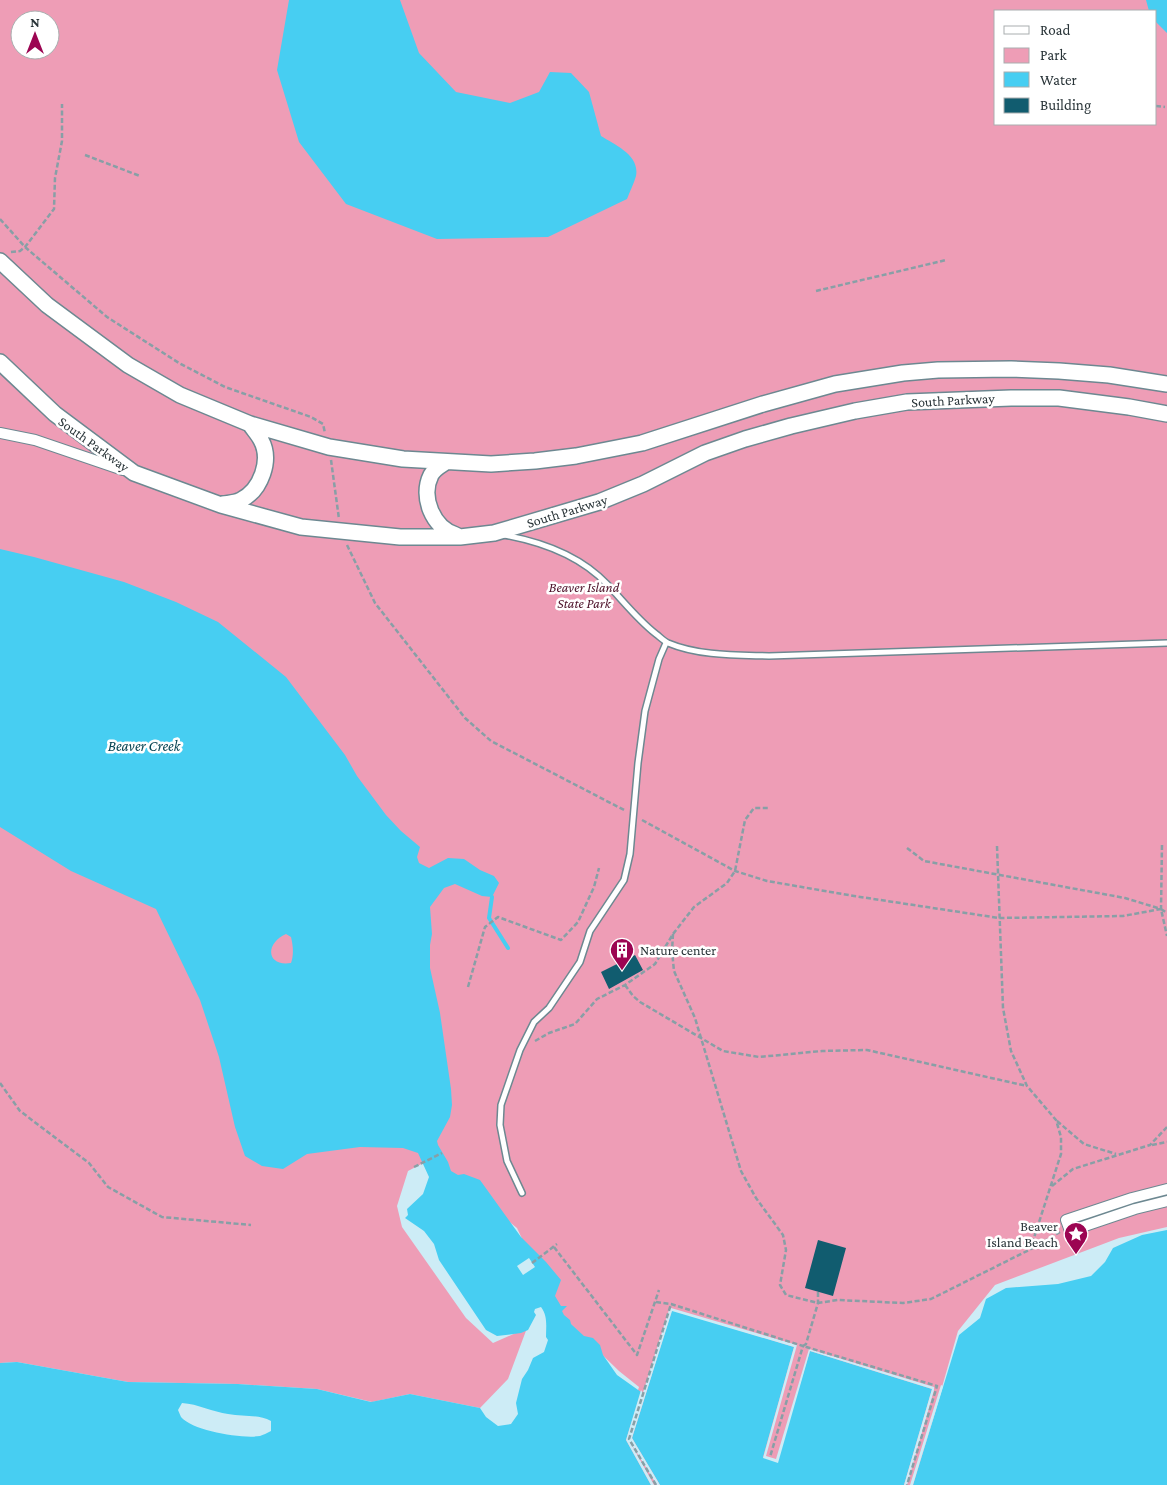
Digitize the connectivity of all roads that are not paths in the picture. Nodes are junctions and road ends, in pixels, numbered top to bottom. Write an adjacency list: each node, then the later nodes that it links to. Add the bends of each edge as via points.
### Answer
1 (3, 257): 5 (street, via 47,305 128,365 180,395)
2 (0, 362): 8 (street, South Parkway, via 54,414)
3 (1167, 384): 7 (street, via 1108,375 1011,369 903,373 799,393 625,447 535,461 491,464)
4 (1167, 414): 10 (street, South Parkway, via 1059,398 907,402 855,411 745,439 705,453 599,502)
5 (250, 424): 7 (street, via 329,447); 9 (street, via 262,440 264,449 265,465 260,483 240,501)
6 (0, 433): 8 (street, via 35,440)
7 (446, 462): 11 (street, via 431,474 427,493 429,505 440,527)
8 (134, 473): 9 (street, South Parkway)
9 (221, 505): 11 (street, South Parkway, via 301,527 400,537)
10 (494, 533): 11 (street, South Parkway); 12 (lane, via 527,539 574,558 607,584 640,621)
11 (460, 536)
12 (666, 642): 13 (lane, via 712,653 769,656); 15 (lane, via 645,711 630,854 624,880 590,931 580,962 549,1008 534,1022 520,1050 501,1104 500,1125 507,1161)
13 (1167, 643)
14 (1167, 1189): 16 (street, via 1066,1220 1070,1231)
15 (522, 1193)
16 (1167, 1201)

